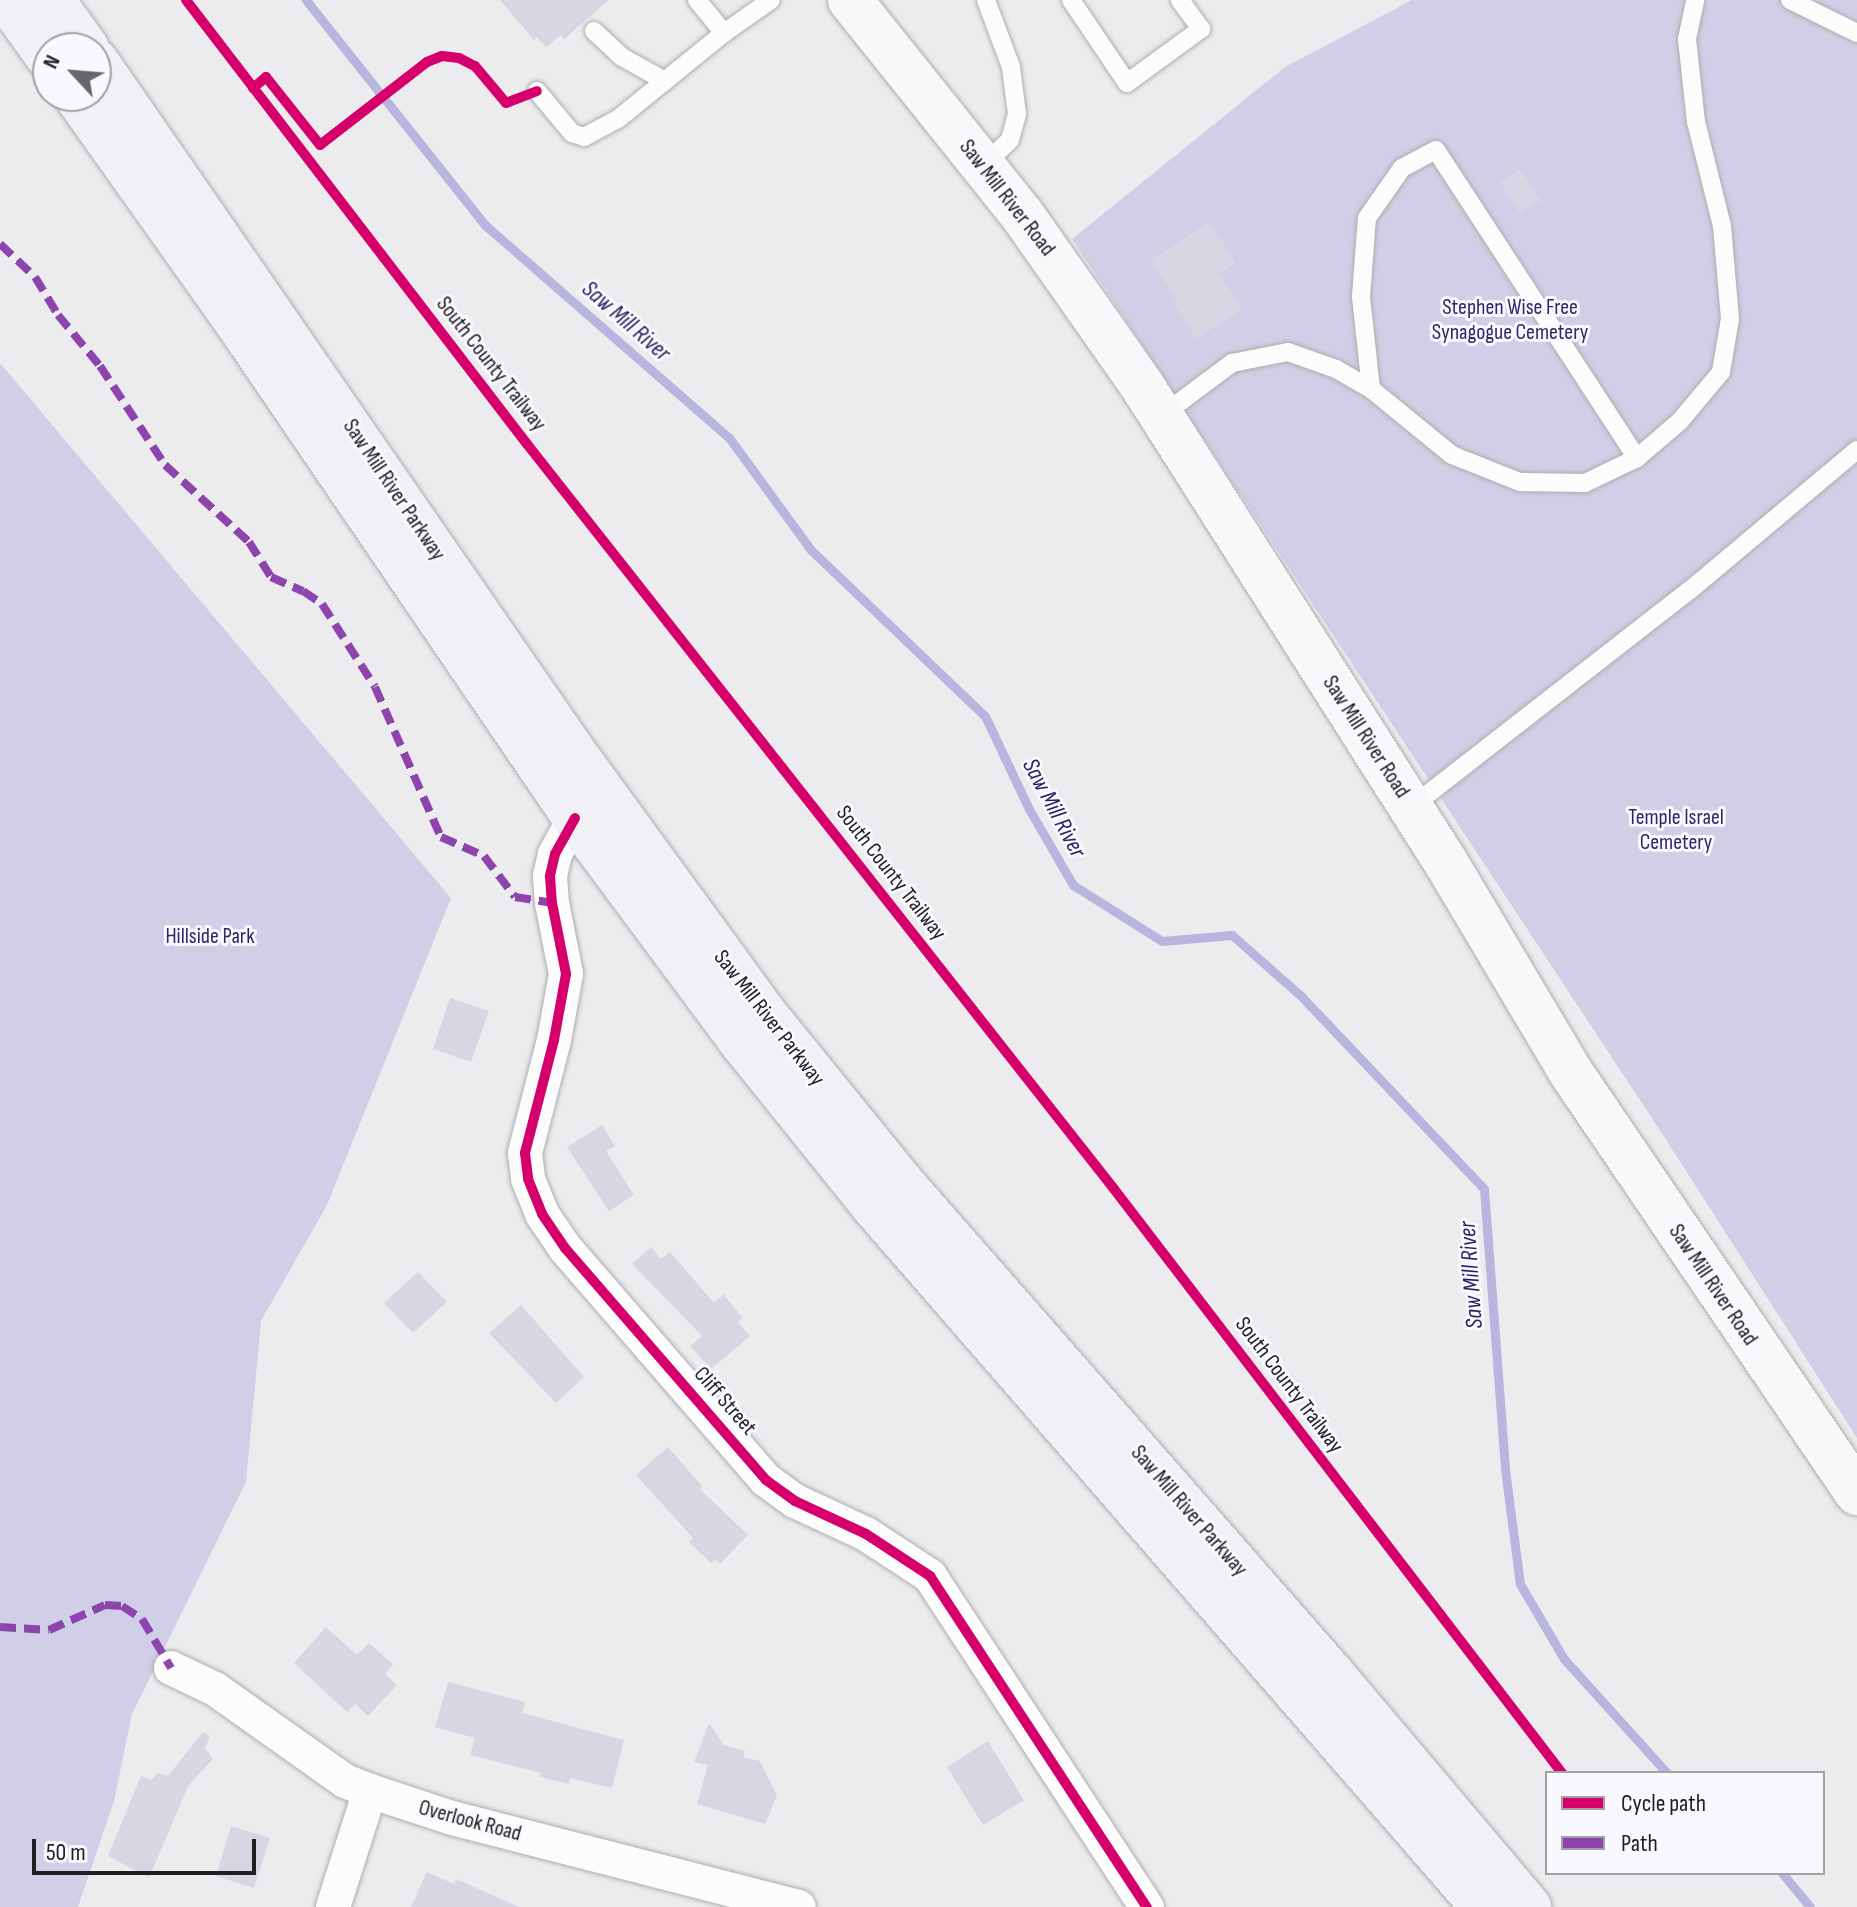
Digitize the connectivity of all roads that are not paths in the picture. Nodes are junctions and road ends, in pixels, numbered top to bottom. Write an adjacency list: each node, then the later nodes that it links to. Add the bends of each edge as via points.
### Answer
1 (7, 0): 15 (highway)
2 (52, 0): 12 (highway)
3 (697, 0): 13 (lane)
4 (771, 0): 13 (lane)
5 (850, 0): 20 (main road, Saw Mill River Road)
6 (986, 0): 20 (lane, via 1011,67 1017,114 1010,140)
7 (1071, 0): 8 (lane, via 1127,83 1201,29)
8 (1180, 0)
9 (1695, 0): 24 (lane, via 1687,39 1696,122 1722,226 1730,319 1721,372 1680,421)
10 (1790, 0): 14 (lane)
11 (594, 31): 16 (lane, via 622,57)
12 (75, 32)
13 (724, 33): 16 (lane)
14 (1857, 33)
15 (32, 35)
16 (665, 81): 18 (lane, via 618,119 584,137 572,133)
17 (112, 84): 35 (highway, Saw Mill River Parkway, via 591,777 764,1013 902,1183 1323,1663)
18 (537, 91)
19 (87, 112): 26 (highway, Saw Mill River Parkway)
20 (983, 166): 22 (main road, Saw Mill River Road)
21 (1371, 389): 22 (lane, via 1336,369 1288,352 1232,363); 24 (lane, via 1452,455 1520,482 1585,483); 24 (lane, via 1361,297 1367,218 1402,168 1436,150)
22 (1161, 416): 25 (main road, Saw Mill River Road)
23 (1857, 450): 25 (lane, via 1690,590)
24 (1637, 458)
25 (1411, 807): 27 (main road, Saw Mill River Road, via 1572,1074)
26 (575, 818): 33 (street, Cliff Street, via 555,854 550,876 566,974 525,1153 528,1179 542,1214 565,1248 766,1480 930,1576); 34 (highway, Saw Mill River Parkway, via 739,1039 875,1208)
27 (1857, 1493)
28 (171, 1668): 29 (street, Overlook Road, via 215,1689 345,1781)
29 (370, 1791): 30 (street, Overlook Road); 31 (street)
30 (693, 1892): 32 (street, Overlook Road)
31 (333, 1907)
32 (799, 1907)
33 (1147, 1907)
34 (1483, 1907)
35 (1529, 1907)

